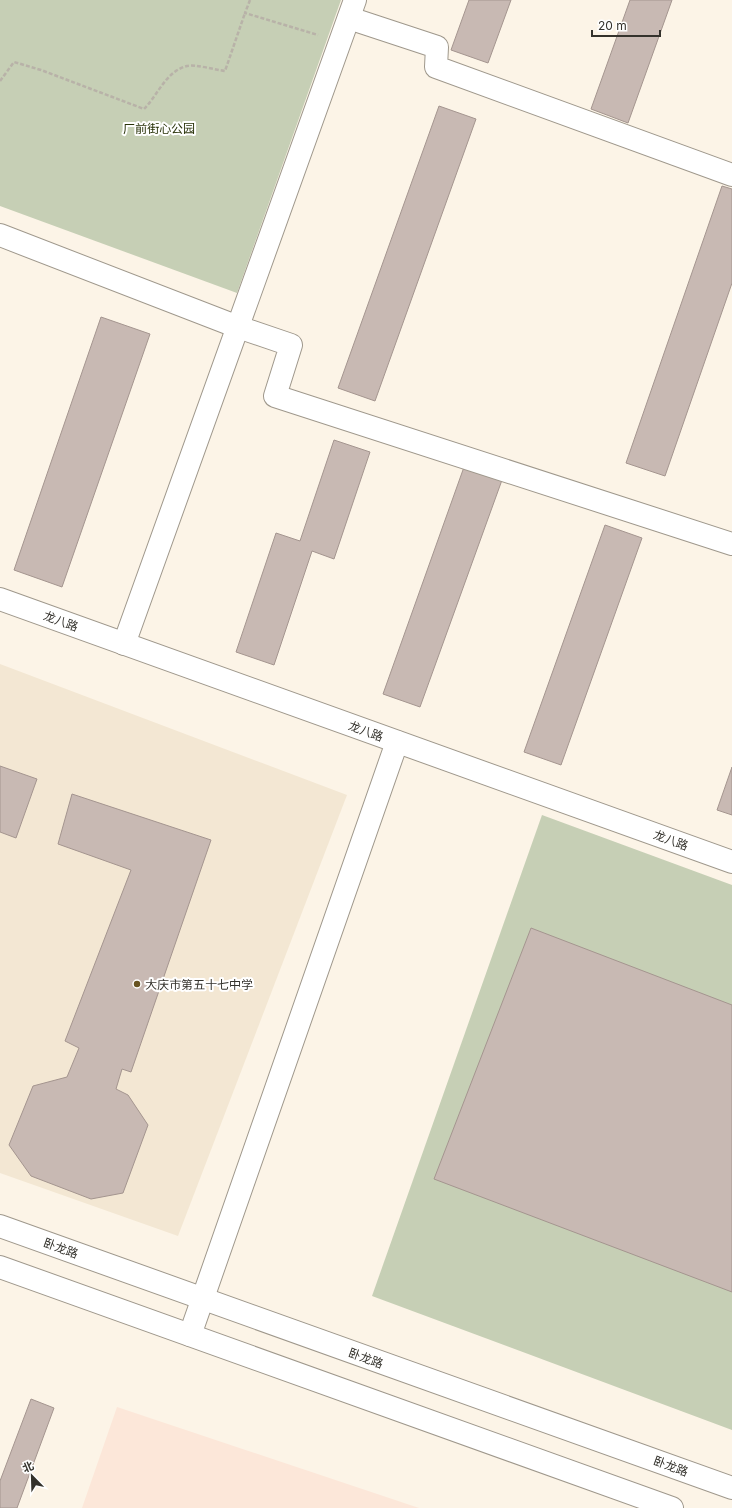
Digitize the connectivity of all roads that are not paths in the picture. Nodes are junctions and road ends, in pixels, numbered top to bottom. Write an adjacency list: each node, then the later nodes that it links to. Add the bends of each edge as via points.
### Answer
1 (352, 9): 2 (street, via 437,47 436,67); 4 (street)
2 (732, 175)
3 (0, 235): 4 (street)
4 (238, 327): 5 (street, via 291,345 275,396); 7 (street)
5 (732, 544)
6 (0, 599): 7 (street, 龙八路)
7 (124, 644): 8 (street, 龙八路)
8 (397, 742): 9 (street, 龙八路); 12 (street)
9 (732, 862)
10 (0, 1226): 12 (street, 卧龙路)
11 (0, 1267): 13 (street)
12 (202, 1300): 13 (street); 14 (street, 卧龙路)
13 (190, 1335): 15 (street)
14 (732, 1488)
15 (672, 1508)

